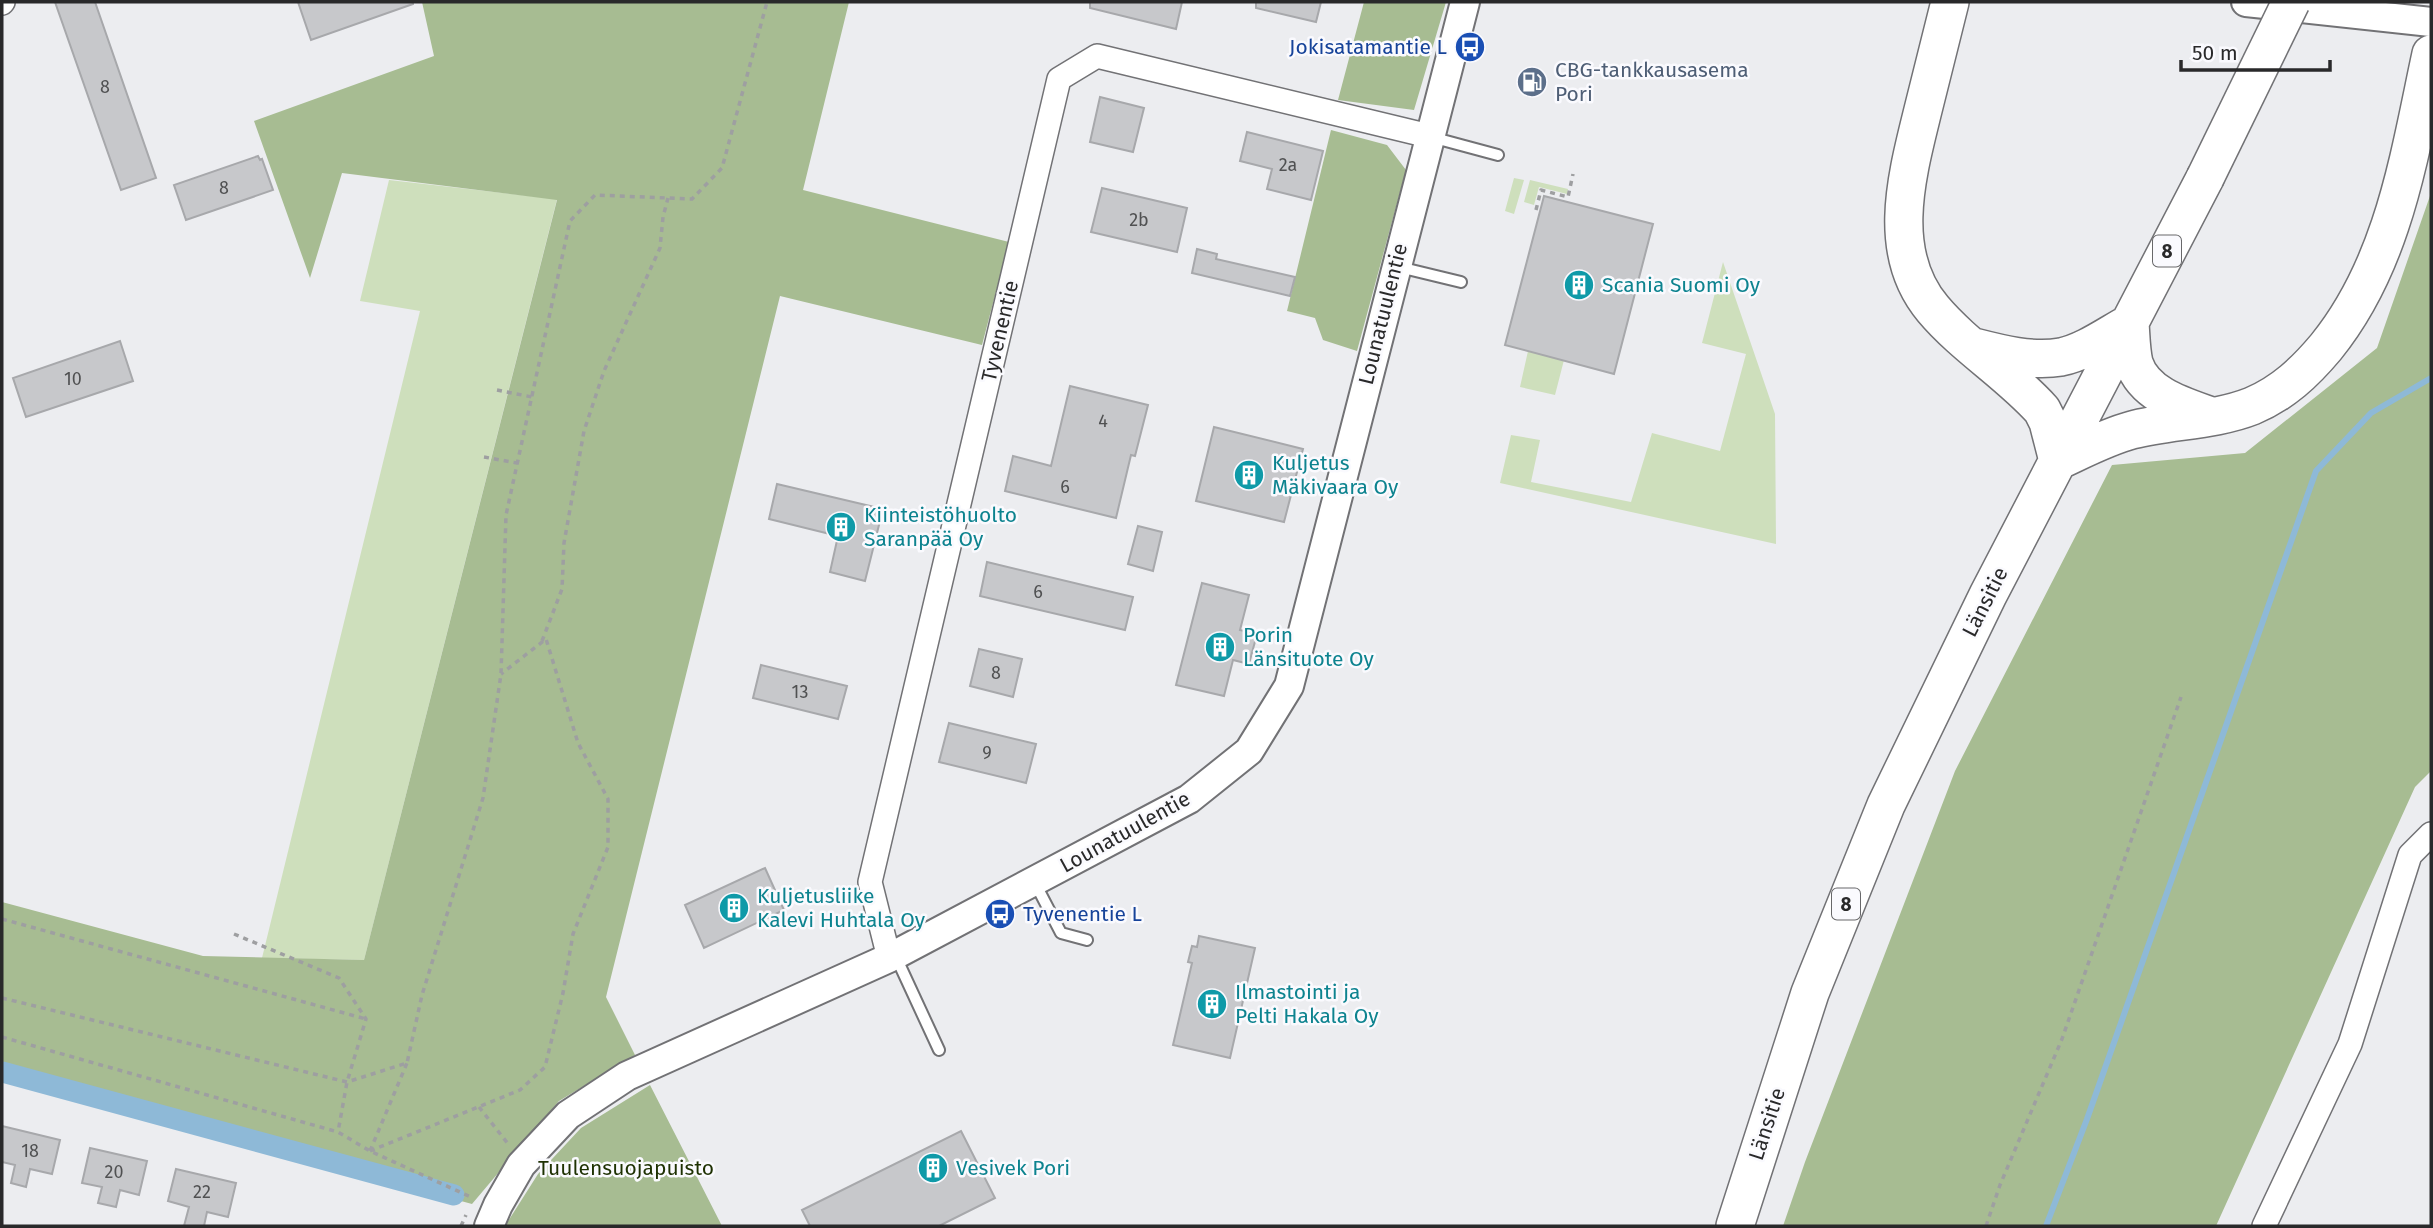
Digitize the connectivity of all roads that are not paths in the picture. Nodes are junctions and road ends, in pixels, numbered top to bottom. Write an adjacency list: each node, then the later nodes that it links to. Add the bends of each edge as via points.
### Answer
1 (1465, 2): 7 (street, Lounatuulentie)
2 (1950, 2): 12 (highway, via 1911,160 1904,235 1921,292)
3 (2246, 2): 5 (street)
4 (2291, 2): 11 (highway, Länsitie / 8, bridge)
5 (2431, 22)
6 (2431, 54): 13 (highway, via 2400,197 2381,254 2352,310 2289,386 2255,405)
7 (1429, 136): 8 (lane); 9 (street, Lounatuulentie); 18 (street, Tyvenentie, via 1097,56 1059,79 870,882)
8 (1498, 155)
9 (1395, 266): 10 (lane); 16 (street, Lounatuulentie, via 1289,686 1249,751 1189,799)
10 (1461, 282)
11 (2130, 323): 12 (highway, via 2060,357 2009,356); 13 (highway, via 2134,361 2146,382 2169,399); 14 (highway, Länsitie / 8)
12 (1974, 347): 14 (highway, via 2042,410)
13 (2211, 416): 14 (highway, via 2132,430)
14 (2058, 461): 21 (highway, Länsitie / 8, via 1886,805 1810,993)
15 (2431, 834): 22 (street, via 2410,855 2350,1044)
16 (1034, 881): 17 (lane, via 1061,933); 18 (street, Lounatuulentie)
17 (1087, 940)
18 (892, 956): 19 (lane); 20 (street, Lounatuulentie, via 627,1076 568,1115 521,1166)
19 (939, 1050)
20 (489, 1226)
21 (1735, 1226)
22 (2264, 1226)

